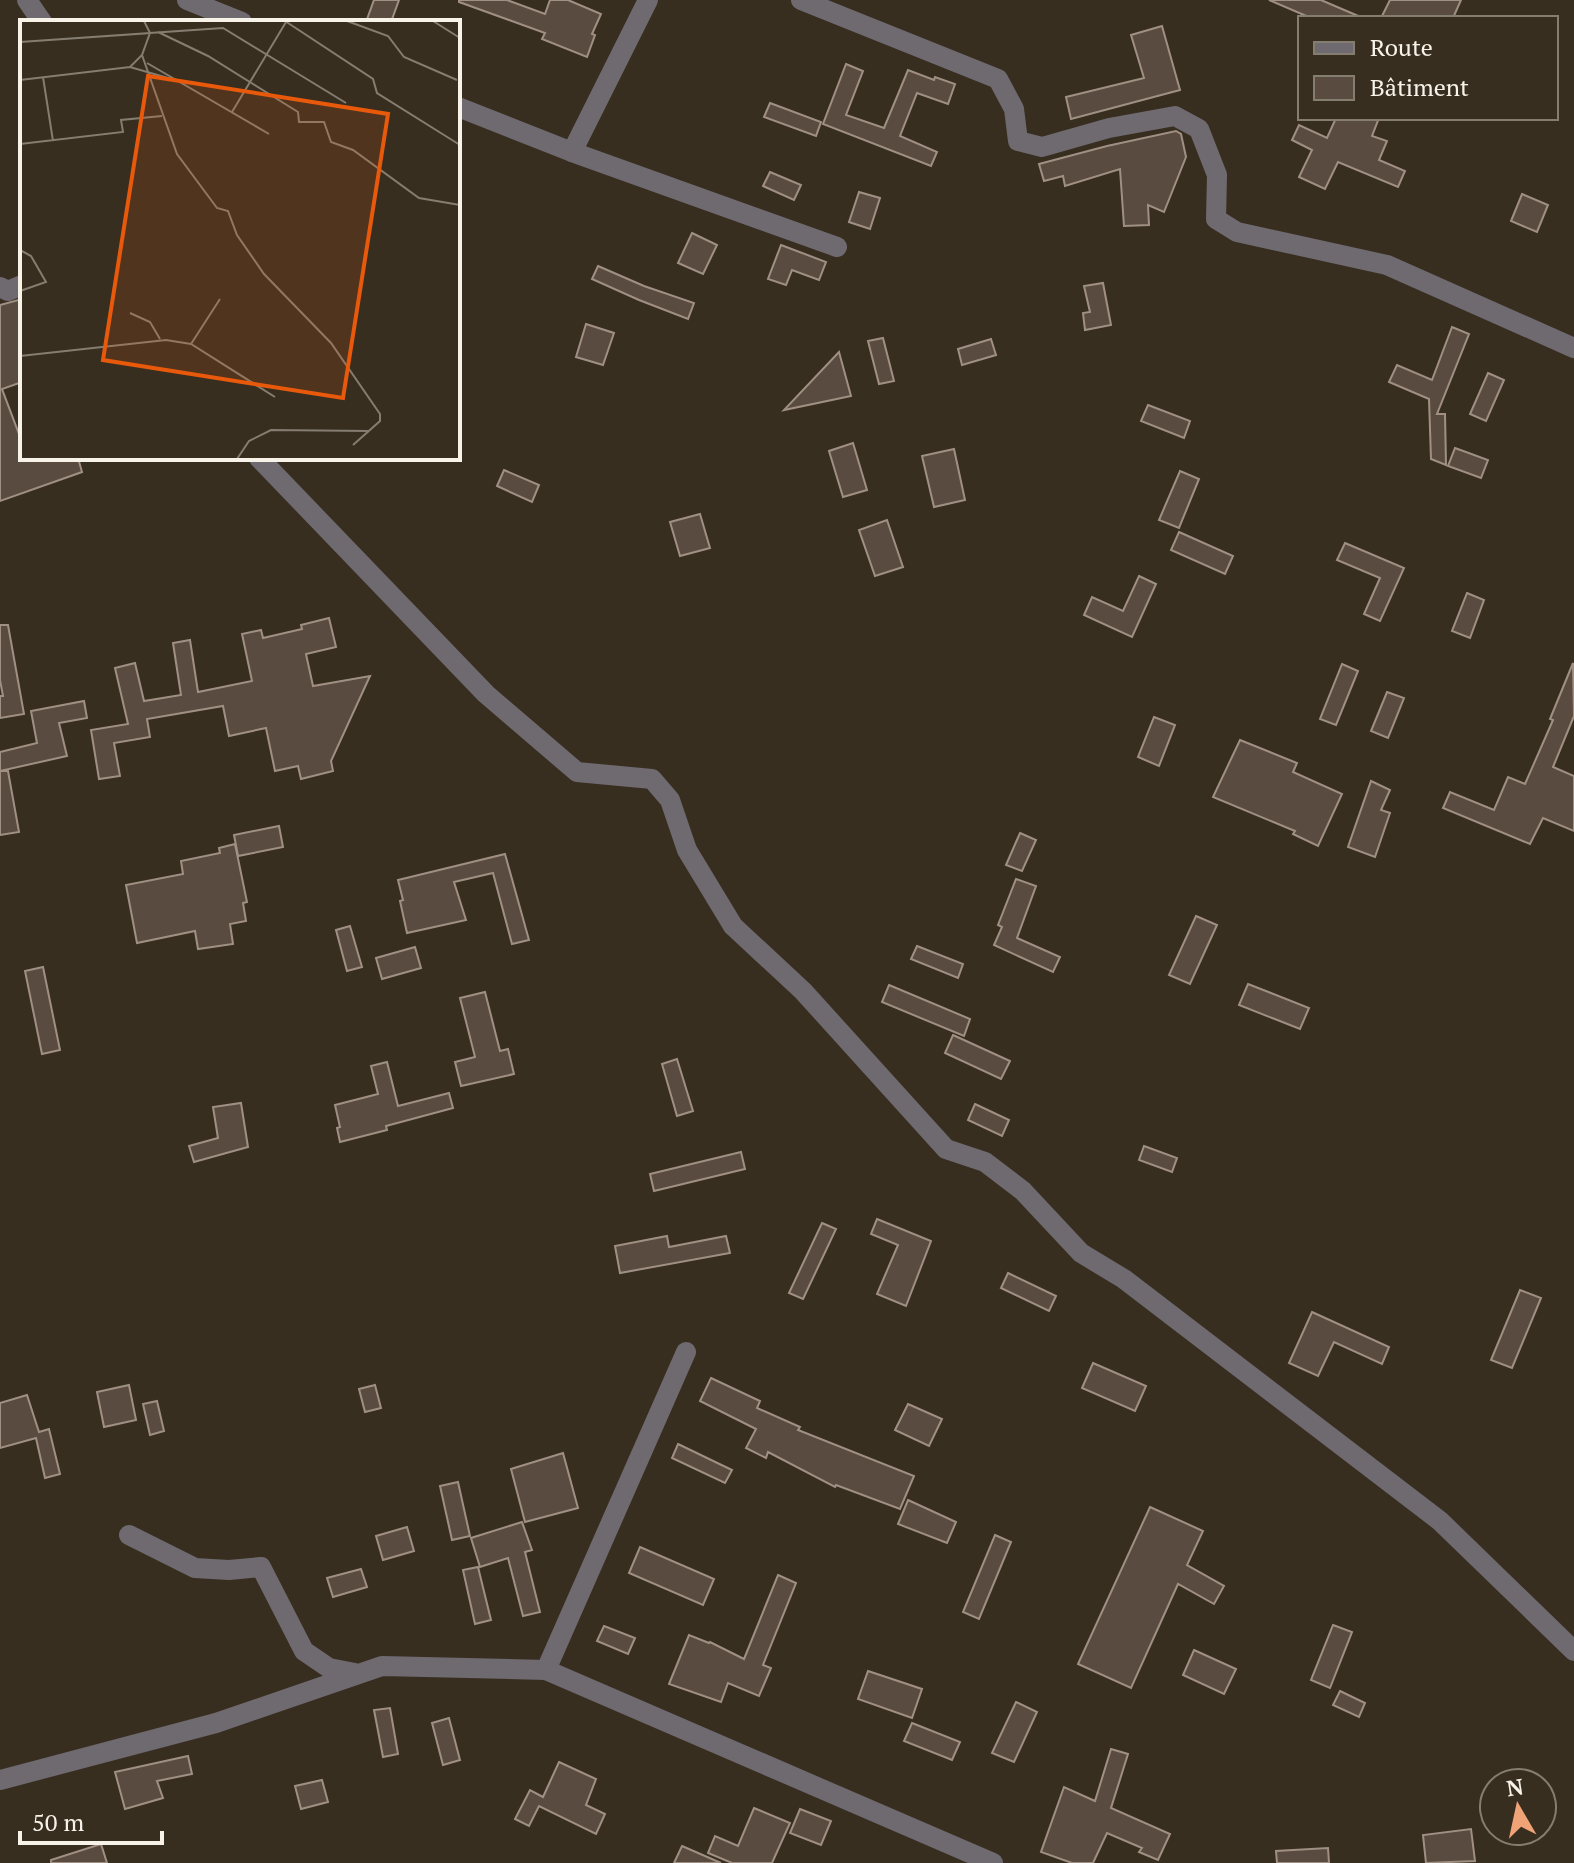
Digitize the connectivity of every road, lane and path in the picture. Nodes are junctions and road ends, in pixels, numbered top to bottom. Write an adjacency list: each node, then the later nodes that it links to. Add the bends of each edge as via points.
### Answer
1 (27, 0): 5 (street)
2 (187, 0): 6 (street)
3 (648, 0): 8 (street)
4 (801, 0): 12 (street, via 998,79 1014,109 1018,141 1042,147 1175,116 1199,129 1217,175 1216,219 1237,232 1387,265)
5 (41, 20)
6 (237, 20)
7 (460, 108): 8 (street)
8 (572, 152): 9 (street)
9 (837, 247)
10 (20, 286): 11 (street, via 8,291)
11 (0, 287)
12 (1574, 348)
13 (261, 460): 16 (street, via 486,694 577,772 652,779 670,800 687,850 733,926 803,991 946,1149 985,1162 1023,1191 1081,1253 1124,1279 1440,1521)
14 (686, 1352): 17 (street)
15 (129, 1535): 18 (street, via 195,1568 261,1567 304,1651 329,1668)
16 (1574, 1651)
17 (546, 1670): 18 (street, via 382,1666); 20 (street)
18 (359, 1674): 19 (street, via 216,1723)
19 (0, 1780)
20 (993, 1863)

